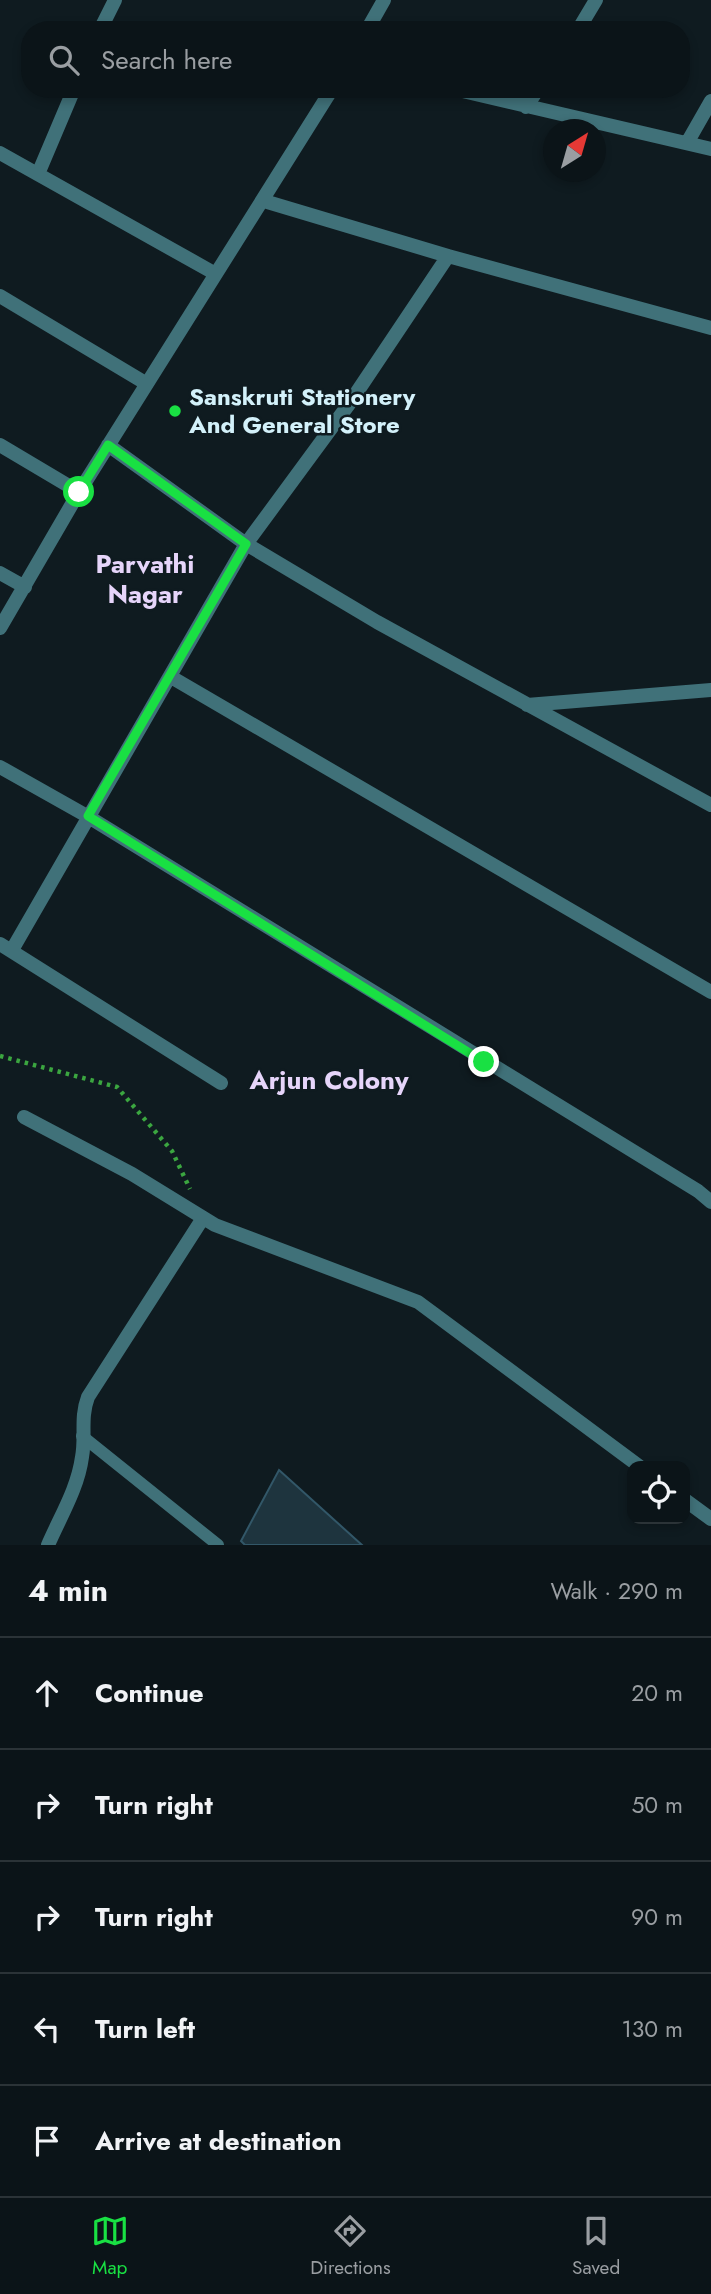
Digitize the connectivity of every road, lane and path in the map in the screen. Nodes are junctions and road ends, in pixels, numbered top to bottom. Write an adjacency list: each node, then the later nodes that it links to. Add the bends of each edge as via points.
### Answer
1 (115, 0): 4 (street)
2 (384, 0): 5 (street)
3 (596, 0): 6 (street)
4 (104, 21)
5 (372, 21)
6 (583, 21)
7 (70, 98): 16 (street)
8 (327, 98): 17 (street)
9 (490, 98): 12 (street)
10 (532, 98): 12 (street)
11 (711, 100): 13 (street)
12 (526, 107): 13 (street)
13 (687, 143): 14 (street)
14 (711, 149)
15 (0, 153): 16 (street)
16 (38, 174): 19 (street)
17 (264, 201): 18 (street); 19 (street)
18 (448, 256): 21 (street); 26 (street, via 349,404)
19 (214, 274): 22 (street)
20 (0, 296): 22 (street)
21 (711, 328)
22 (147, 384): 24 (street)
23 (0, 445): 25 (street)
24 (108, 445): 25 (street); 26 (street)
25 (79, 492): 28 (street)
26 (246, 544): 30 (street); 32 (street)
27 (0, 573): 28 (street)
28 (25, 587): 29 (street)
29 (0, 628)
30 (171, 677): 35 (street); 37 (street)
31 (711, 690): 32 (street)
32 (527, 705): 34 (street)
33 (0, 767): 35 (street)
34 (711, 805)
35 (88, 816): 36 (street); 41 (street)
36 (6, 947): 39 (street)
37 (711, 992)
38 (0, 1056): 42 (path, via 117,1087 172,1151)
39 (221, 1083)
40 (24, 1117): 42 (street)
41 (711, 1202)
42 (203, 1218): 43 (street, via 88,1397); 44 (street, via 418,1302)
43 (82, 1436): 47 (street, via 83,1457 74,1486); 48 (lane)
44 (632, 1461)
45 (690, 1504): 46 (street)
46 (711, 1519)
47 (48, 1545)
48 (218, 1545)

